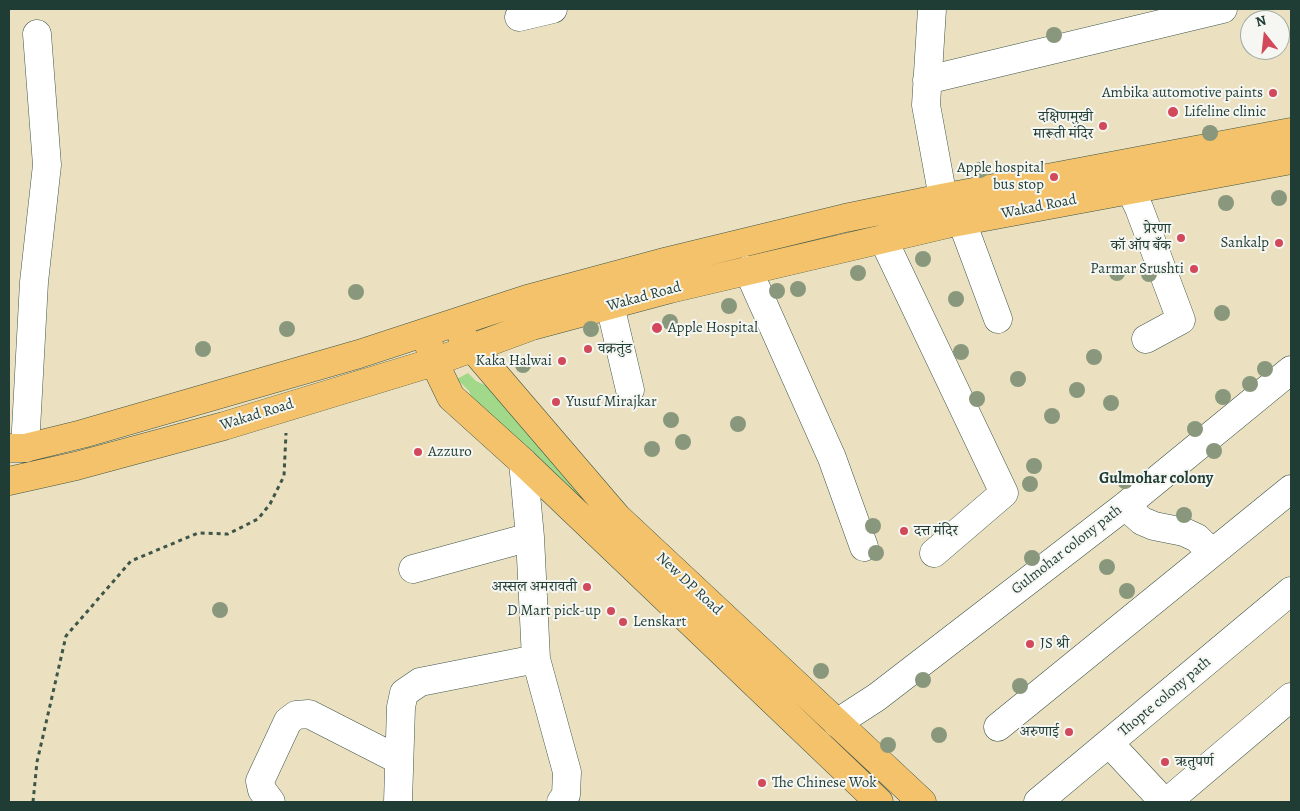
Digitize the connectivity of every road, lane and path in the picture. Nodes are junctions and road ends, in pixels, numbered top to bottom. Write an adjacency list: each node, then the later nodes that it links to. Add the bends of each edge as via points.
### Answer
1 (553, 9): 4 (street)
2 (932, 9): 6 (street)
3 (1223, 9): 6 (street)
4 (519, 17)
5 (37, 34): 24 (street, via 47,165)
6 (927, 80): 10 (street, via 926,106)
7 (1291, 132): 10 (main road, Wakad Road)
8 (1291, 160): 9 (main road, Wakad Road)
9 (1130, 189): 11 (main road, Wakad Road); 18 (street, via 1182,320)
10 (942, 198): 11 (street); 16 (main road, Wakad Road, via 668,261 527,299)
11 (954, 223): 12 (main road, Wakad Road); 15 (street)
12 (883, 239): 13 (main road, Wakad Road); 32 (street, via 1004,493)
13 (748, 270): 14 (main road, Wakad Road); 30 (street, via 832,458)
14 (610, 305): 19 (main road, Wakad Road, via 532,326); 22 (street)
15 (998, 319)
16 (454, 325): 17 (main road, Wakad Road); 19 (main road, New DP Road)
17 (425, 334): 20 (main road, New DP Road); 24 (main road, Wakad Road, via 82,434)
18 (1146, 339)
19 (472, 349): 20 (main road, Wakad Road); 37 (main road, New DP Road, via 617,517)
20 (434, 362): 23 (main road, Wakad Road); 25 (main road, New DP Road, via 451,397)
21 (1291, 370): 28 (street, Gulmohar colony path)
22 (630, 390)
23 (284, 407): 26 (main road, Wakad Road, via 76,466); 41 (path, via 284,476 270,504 258,519 228,534 198,532 131,560 66,636 37,762)
24 (17, 448)
25 (523, 462): 29 (street); 45 (main road, New DP Road)
26 (9, 481)
27 (1291, 489): 31 (street)
28 (1125, 506): 31 (street, via 1142,521 1197,538); 37 (street, Gulmohar colony path, via 877,697)
29 (530, 537): 33 (street); 35 (street)
30 (864, 547)
31 (1211, 552): 38 (street)
32 (934, 553)
33 (413, 569)
34 (1291, 591): 39 (street, Thopte colony path)
35 (536, 659): 40 (street, via 420,682 404,693); 44 (street, via 566,772 566,795)
36 (1291, 697): 48 (street)
37 (838, 723): 46 (main road, New DP Road)
38 (998, 727)
39 (1110, 744): 47 (street, Thopte colony path); 48 (street)
40 (399, 760): 42 (street, via 309,714 296,715 288,721 260,781); 43 (street)
41 (33, 802)
42 (271, 802)
43 (398, 802)
44 (561, 802)
45 (878, 802)
46 (922, 802)
47 (1038, 802)
48 (1165, 802)

